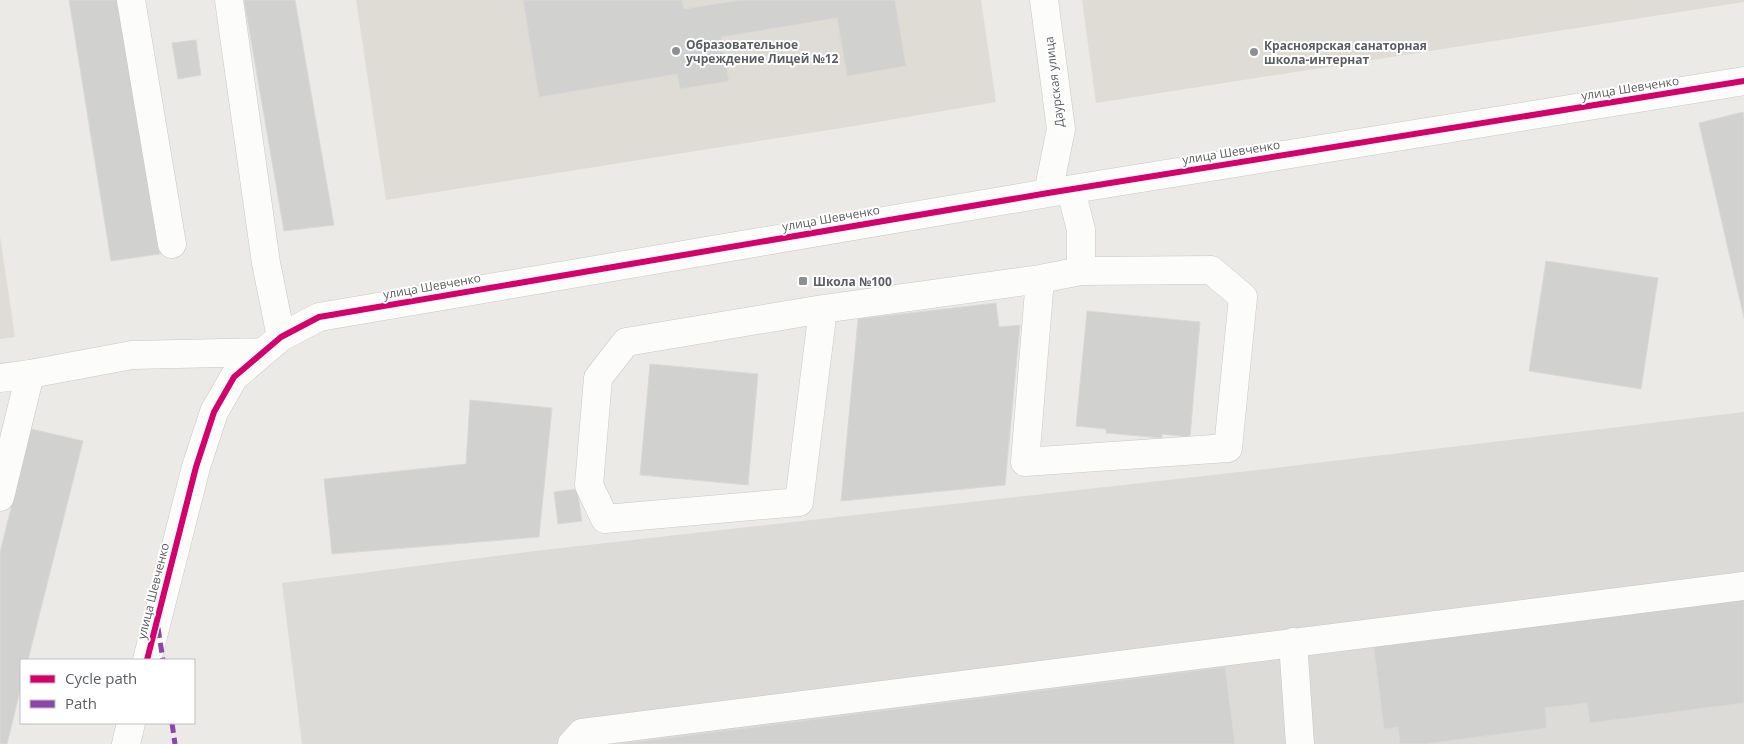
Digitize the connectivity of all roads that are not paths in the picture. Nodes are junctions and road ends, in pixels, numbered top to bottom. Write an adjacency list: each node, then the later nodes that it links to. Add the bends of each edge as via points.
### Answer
1 (131, 0): 6 (street)
2 (228, 0): 10 (street, via 266,263)
3 (1044, 0): 5 (street, Даурская улица, via 1061,129)
4 (1744, 80): 5 (street, улица Шевченко)
5 (1059, 191): 7 (street, via 1081,230); 10 (street, улица Шевченко, via 319,317)
6 (172, 244)
7 (1081, 271): 8 (street); 8 (street, via 1210,270 1243,297 1228,448 1026,462)
8 (1040, 279): 9 (street)
9 (823, 309): 9 (street, via 626,342 598,378 589,485 605,519 799,502)
10 (272, 344): 11 (street, улица Шевченко, via 132,354); 16 (street, улица Шевченко, via 234,377 214,412 196,466)
11 (30, 374): 12 (street, улица Шевченко); 13 (street)
12 (0, 378)
13 (0, 497)
14 (1744, 586): 15 (street)
15 (1292, 642): 19 (street, via 582,733); 20 (street)
16 (147, 659)
17 (131, 724): 18 (street)
18 (126, 744)
19 (572, 744)
20 (1300, 744)

